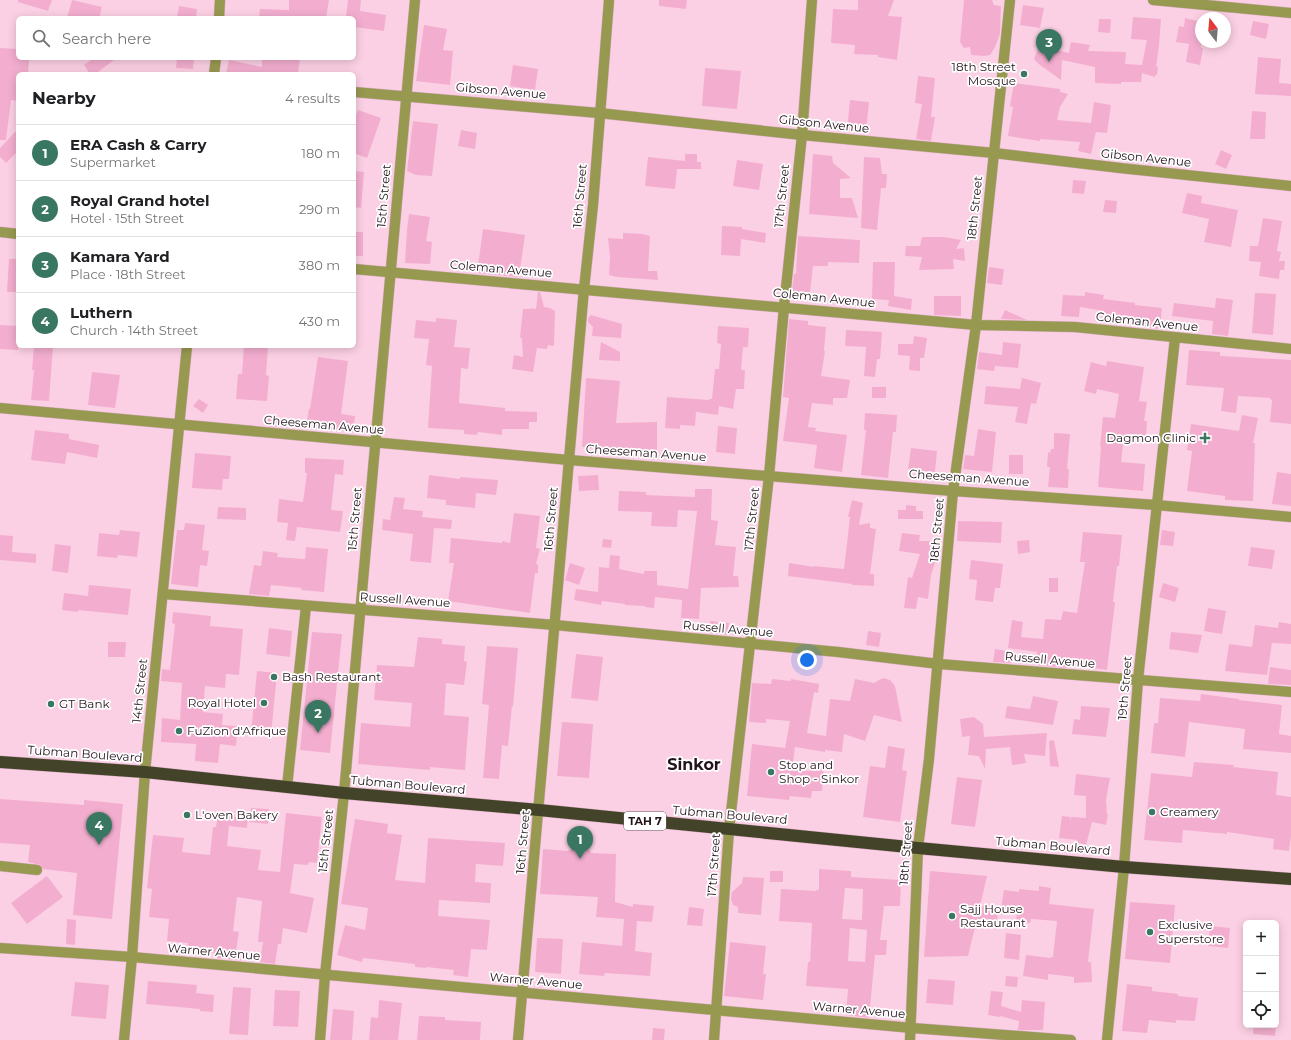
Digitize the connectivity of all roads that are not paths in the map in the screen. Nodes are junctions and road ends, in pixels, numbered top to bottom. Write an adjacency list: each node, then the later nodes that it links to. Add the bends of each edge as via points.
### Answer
1 (220, 0): 8 (street)
2 (415, 0): 12 (street, 15th Street)
3 (609, 0): 13 (street, 16th Street)
4 (812, 0): 14 (street, 17th Street)
5 (1010, 0): 15 (street, 18th Street)
6 (1153, 0): 7 (street)
7 (1291, 13)
8 (219, 16)
9 (216, 60): 10 (street)
10 (214, 72)
11 (356, 92): 12 (street, Gibson Avenue)
12 (405, 96): 13 (street, Gibson Avenue); 20 (street, 15th Street)
13 (599, 113): 14 (street, Gibson Avenue); 21 (street, 16th Street)
14 (802, 135): 15 (street, Gibson Avenue); 22 (street, 17th Street)
15 (994, 153): 16 (street, Gibson Avenue); 23 (street, 18th Street)
16 (1291, 186)
17 (0, 232): 18 (street)
18 (16, 234)
19 (356, 269): 20 (street, Coleman Avenue)
20 (390, 273): 21 (street, Coleman Avenue); 29 (street, 15th Street)
21 (584, 289): 22 (street, Coleman Avenue); 30 (street, 16th Street)
22 (784, 307): 23 (street, Coleman Avenue); 31 (street, 17th Street)
23 (976, 325): 24 (street, Coleman Avenue, via 1075,327); 32 (street, 18th Street)
24 (1175, 338): 26 (street, Coleman Avenue); 33 (street, 19th Street)
25 (186, 348): 28 (street, 14th Street)
26 (1291, 350)
27 (0, 408): 28 (street, Cheeseman Avenue)
28 (180, 425): 29 (street, Cheeseman Avenue); 35 (street, 14th Street)
29 (375, 443): 30 (street, Cheeseman Avenue); 37 (street, 15th Street)
30 (569, 460): 31 (street, Cheeseman Avenue); 38 (street, 16th Street)
31 (770, 476): 32 (street, Cheeseman Avenue); 39 (street, 17th Street)
32 (953, 491): 33 (street, Cheeseman Avenue); 40 (street, 18th Street)
33 (1156, 504): 34 (street, Cheeseman Avenue); 41 (street, 19th Street)
34 (1291, 517)
35 (163, 594): 36 (street, Russell Avenue); 44 (street, 14th Street)
36 (306, 606): 37 (street, Russell Avenue); 45 (street)
37 (360, 610): 38 (street, Russell Avenue); 46 (street, 15th Street)
38 (555, 625): 39 (street, Russell Avenue); 47 (street, 16th Street)
39 (750, 644): 40 (street, Russell Avenue); 48 (street, 17th Street)
40 (939, 664): 41 (street, Russell Avenue); 49 (street, 18th Street)
41 (1138, 680): 42 (street, Russell Avenue); 51 (street, 19th Street)
42 (1291, 692)
43 (0, 762): 44 (highway, Tubman Boulevard / TAH 7)
44 (145, 772): 45 (highway, Tubman Boulevard / TAH 7); 55 (street, 14th Street)
45 (287, 787): 46 (highway, Tubman Boulevard / TAH 7)
46 (344, 793): 47 (highway, Tubman Boulevard / TAH 7); 56 (street, 15th Street)
47 (538, 810): 48 (highway, Tubman Boulevard / TAH 7); 57 (street, 16th Street)
48 (729, 830): 49 (highway, Tubman Boulevard / TAH 7); 58 (street, 17th Street)
49 (918, 848): 51 (highway, Tubman Boulevard / TAH 7); 59 (street, 18th Street)
50 (0, 866): 52 (street)
51 (1124, 867): 53 (highway, Tubman Boulevard / TAH 7); 66 (street, 19th Street)
52 (37, 870)
53 (1291, 879)
54 (0, 948): 55 (street, Warner Avenue)
55 (132, 957): 56 (street, Warner Avenue); 60 (street, 14th Street)
56 (325, 975): 57 (street, Warner Avenue); 61 (street, 15th Street)
57 (523, 993): 58 (street, Warner Avenue); 62 (street, 16th Street)
58 (717, 1010): 59 (street, Warner Avenue); 63 (street, 17th Street)
59 (912, 1028): 64 (street, 18th Street); 65 (street, Warner Avenue)
60 (124, 1040)
61 (320, 1040)
62 (518, 1040)
63 (714, 1040)
64 (910, 1040)
65 (1071, 1040)
66 (1107, 1040)

